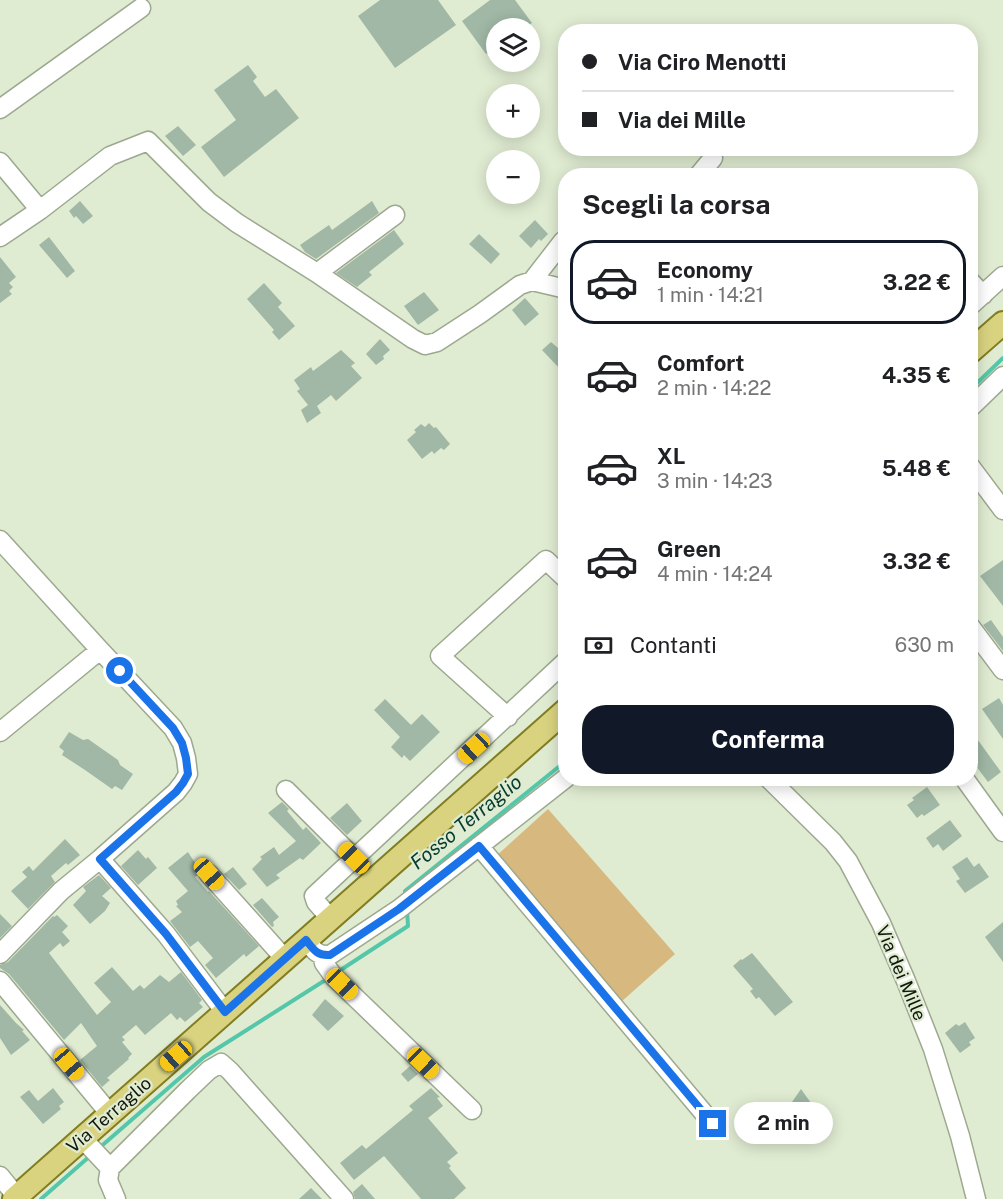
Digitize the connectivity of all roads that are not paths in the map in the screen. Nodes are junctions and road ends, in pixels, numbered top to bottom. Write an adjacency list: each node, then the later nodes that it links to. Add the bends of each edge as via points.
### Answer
1 (141, 8): 2 (street)
2 (0, 109)
3 (713, 158): 5 (street)
4 (0, 162): 6 (street)
5 (705, 168)
6 (40, 210): 8 (street); 10 (street, via 110,156 148,141 209,202)
7 (395, 215): 10 (street)
8 (0, 237)
9 (558, 247): 12 (street)
10 (317, 273): 12 (street, via 425,345 437,342 520,285)
11 (1003, 276): 14 (street)
12 (532, 281): 13 (street)
13 (558, 287)
14 (978, 292)
15 (1003, 323): 16 (main road)
16 (978, 345)
17 (1003, 376): 18 (street)
18 (978, 400)
19 (978, 477): 20 (street)
20 (1003, 510)
21 (0, 540): 24 (street)
22 (558, 571): 27 (street, via 546,560 440,656)
23 (978, 637): 26 (street)
24 (100, 650): 29 (street); 37 (street, via 173,728 182,743 188,774 176,792)
25 (558, 670): 27 (street)
26 (1003, 670)
27 (508, 717): 36 (street)
28 (558, 717): 39 (main road, Via Terraglio)
29 (0, 732)
30 (558, 784): 35 (street)
31 (776, 786): 53 (street, Via dei Mille, via 841,851 881,923 933,1049)
32 (970, 786): 34 (street)
33 (286, 790): 36 (street)
34 (1003, 832)
35 (479, 846): 42 (street, via 399,909); 47 (street)
36 (354, 858): 39 (street, via 314,896)
37 (100, 859): 40 (street, via 61,891); 44 (street, via 166,934)
38 (209, 874): 41 (street)
39 (330, 918): 42 (main road, Via Terraglio)
40 (0, 954)
41 (285, 959): 42 (main road, Via Terraglio); 44 (main road, Via Terraglio)
42 (322, 960): 45 (street)
43 (0, 981): 46 (street)
44 (225, 1012): 46 (main road, Via Terraglio)
45 (472, 1110)
46 (110, 1114): 48 (main road, Via Terraglio)
47 (713, 1124)
48 (96, 1153): 50 (main road, Via Terraglio); 51 (street); 52 (street, via 221,1063)
49 (0, 1176): 50 (street)
50 (15, 1198)
51 (116, 1199)
52 (344, 1199)
53 (976, 1199)

